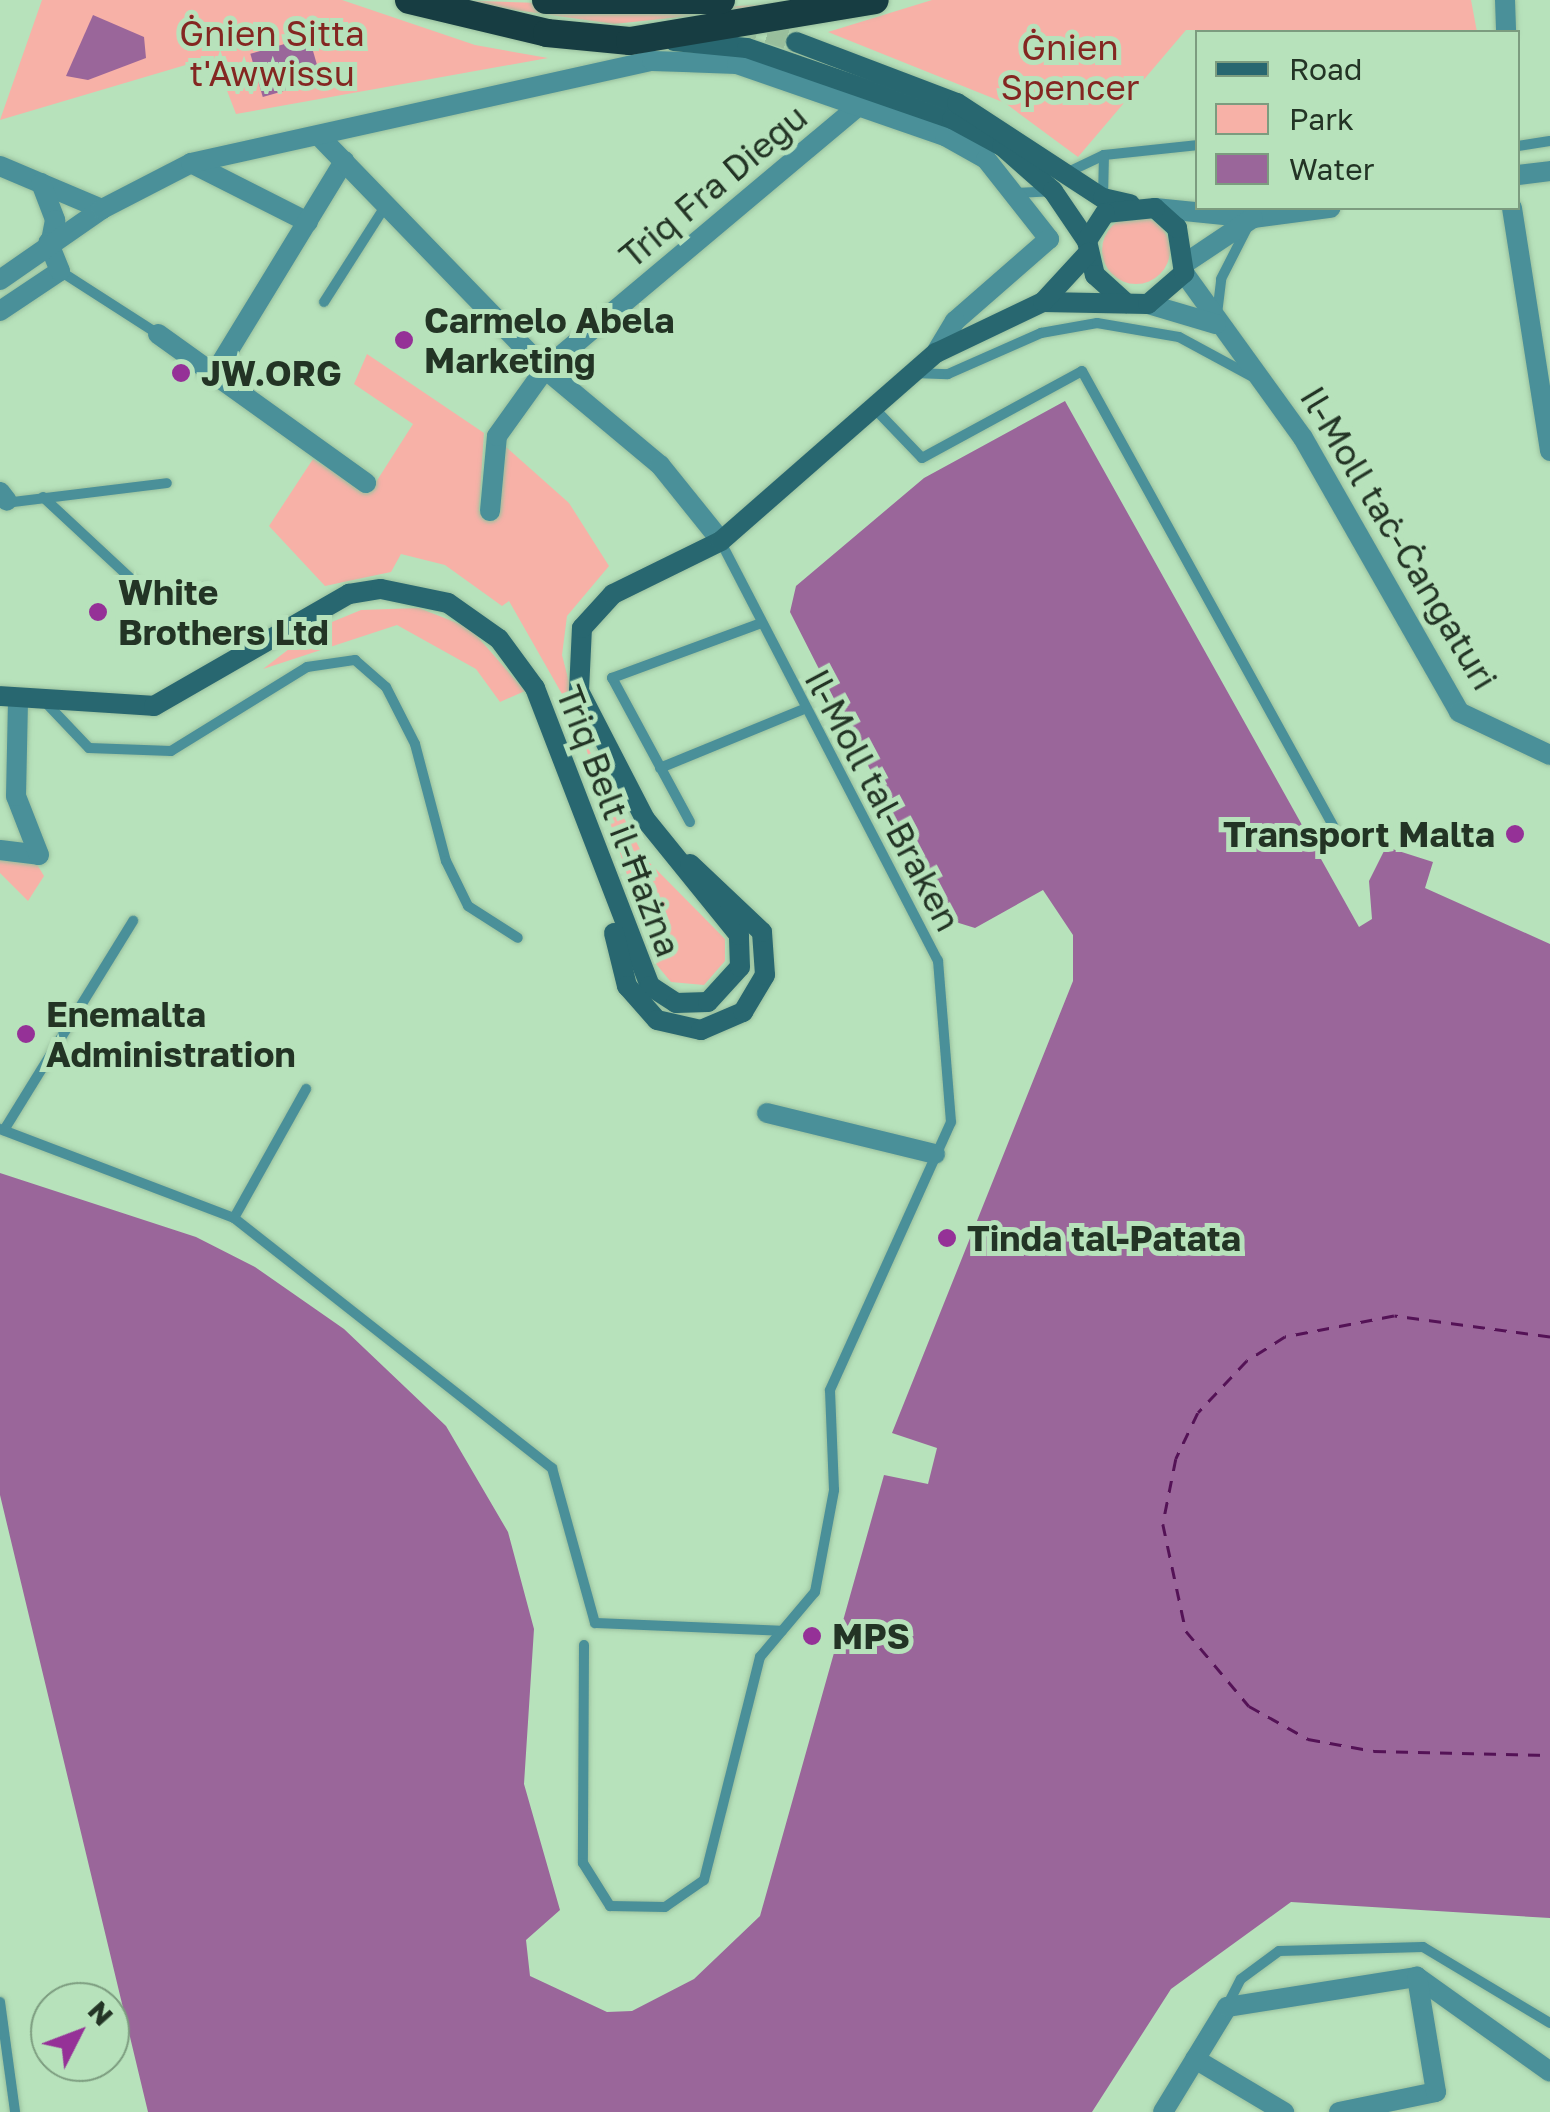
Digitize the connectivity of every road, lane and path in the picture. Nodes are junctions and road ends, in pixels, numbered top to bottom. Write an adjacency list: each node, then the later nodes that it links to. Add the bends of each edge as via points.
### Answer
1 (409, 0): 7 (highway, via 548,34)
2 (546, 0): 3 (highway)
3 (721, 0)
4 (874, 0): 7 (highway)
5 (1505, 0): 6 (street)
6 (1506, 30)
7 (658, 39): 22 (main road, via 747,48 952,119 1002,146)
8 (796, 42): 19 (main road, via 957,102)
9 (860, 105): 10 (street, via 737,64 652,61); 23 (street, via 986,159); 48 (street, Triq Fra Diegu)
10 (320, 136): 15 (street); 16 (street)
11 (1550, 141): 13 (lane)
12 (1195, 145): 14 (lane)
13 (1520, 146)
14 (1104, 155): 19 (lane); 24 (lane)
15 (344, 161): 25 (street); 33 (street)
16 (191, 163): 28 (street); 33 (street)
17 (0, 166): 21 (street)
18 (1550, 171): 20 (street)
19 (1065, 173): 22 (lane); 24 (main road)
20 (1520, 175)
21 (41, 183): 28 (street); 34 (street, via 56,220)
22 (1052, 192): 23 (lane); 35 (main road)
23 (1016, 194): 47 (street, via 1048,238 955,321)
24 (1104, 198): 26 (main road)
25 (386, 204): 39 (lane); 48 (street)
26 (1130, 204): 27 (main road); 35 (main road, via 1105,214)
27 (1154, 208): 31 (street); 36 (main road, via 1178,228)
28 (102, 209): 34 (street)
29 (1315, 210): 32 (street)
30 (1512, 210): 45 (street)
31 (1226, 212): 32 (street)
32 (1253, 218): 36 (street); 44 (lane, via 1221,279)
33 (308, 222): 50 (street)
34 (50, 241): 37 (street); 38 (street)
35 (1088, 247): 40 (main road); 41 (main road, via 1103,287)
36 (1186, 268): 42 (main road); 44 (street, Il-Moll taċ-Ċangaturi)
37 (60, 271): 43 (street); 46 (lane)
38 (0, 280)
39 (324, 302)
40 (1044, 302): 41 (main road); 47 (main road, Triq Belt il-Ħażna)
41 (1126, 302): 42 (main road)
42 (1148, 304): 44 (street)
43 (0, 311)
44 (1216, 324): 51 (street, Il-Moll taċ-Ċangaturi)
45 (1541, 333): 53 (street)
46 (158, 334): 50 (street)
47 (936, 353): 49 (main road, Triq Belt il-Ħażna)
48 (545, 369): 58 (street, Triq Fra Diegu, via 496,436); 59 (street, via 660,465)
49 (913, 373): 51 (lane, via 948,374 1041,333 1097,323 1179,337); 52 (main road, Triq Belt il-Ħażna)
50 (213, 376): 55 (street)
51 (1270, 387): 65 (street, Il-Moll taċ-Ċangaturi, via 1458,712)
52 (873, 407): 59 (main road, Triq Belt il-Ħażna); 68 (lane, via 922,458 1082,371)
53 (1550, 451)
54 (167, 483): 56 (lane)
55 (366, 483)
56 (43, 497): 57 (lane); 60 (lane, via 155,602)
57 (2, 500)
58 (490, 512)
59 (720, 541): 61 (lane, Il-Moll tal-Braken); 63 (main road, Triq Belt il-Ħażna, via 612,594 582,628 580,691 645,819 731,920 742,951 733,982 708,1002 662,997 641,972 535,688 500,639 448,602 381,589 349,594 154,706)
60 (206, 588)
61 (759, 624): 64 (lane, Il-Moll tal-Braken); 66 (lane, via 612,678)
62 (9, 697): 63 (main road, Triq Belt il-Ħażna); 69 (street, via 16,796 39,856)
63 (48, 704): 71 (lane, via 88,748 171,751 307,667 355,660 386,687 416,744 446,862 468,906)
64 (804, 709): 66 (lane); 75 (lane, Il-Moll tal-Braken, via 938,961 950,1122)
65 (1550, 756)
66 (660, 768): 67 (lane)
67 (690, 822)
68 (1336, 831)
69 (0, 850)
70 (133, 921): 74 (lane)
71 (518, 938)
72 (306, 1089): 76 (lane)
73 (767, 1113): 75 (street)
74 (2, 1130): 76 (lane)
75 (936, 1154): 77 (lane, Il-Moll tal-Braken, via 830,1390 834,1490 815,1592)
76 (234, 1218): 77 (lane, via 552,1468 595,1623)
77 (782, 1632): 78 (lane, Il-Moll tal-Braken, via 760,1657 704,1880 665,1907 610,1906 584,1863 577,1773)
78 (584, 1645)
79 (1417, 1977): 81 (street); 84 (street); 88 (street, via 1436,2092)
80 (0, 2002): 85 (lane)
81 (1227, 2007): 82 (lane, via 1241,1979 1280,1950 1422,1947); 83 (street)
82 (1550, 2023)
83 (1195, 2059): 86 (street); 87 (street)
84 (1550, 2072)
85 (15, 2112)
86 (1162, 2112)
87 (1284, 2112)
88 (1340, 2112)

